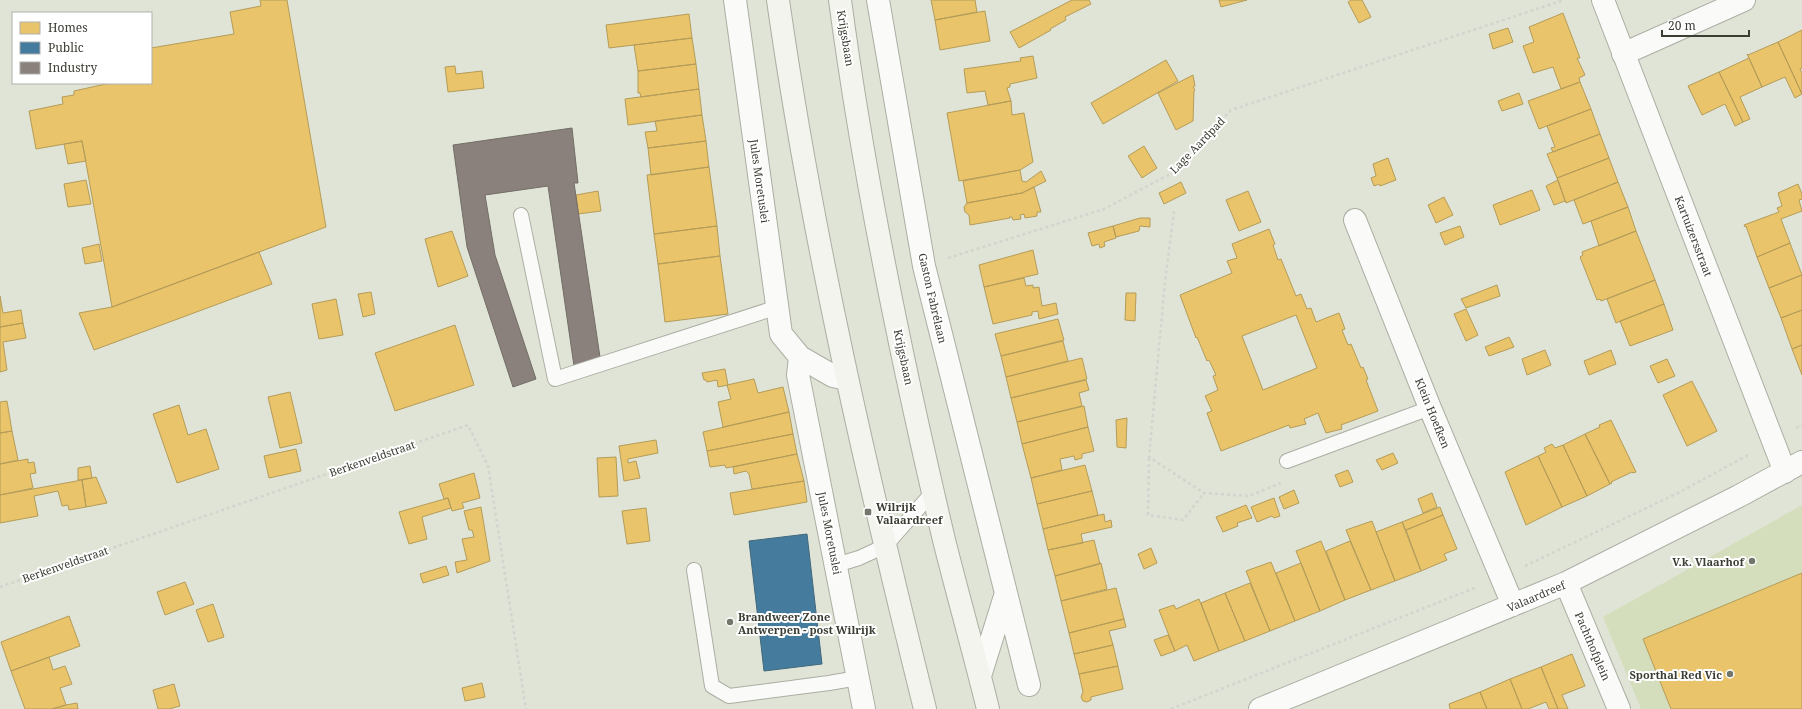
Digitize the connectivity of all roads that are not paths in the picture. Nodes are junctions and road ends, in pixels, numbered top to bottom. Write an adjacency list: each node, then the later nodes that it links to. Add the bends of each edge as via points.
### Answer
1 (735, 0): 10 (street, Jules Moretuslei)
2 (778, 0): 12 (main road, via 820,254)
3 (840, 0): 16 (main road, Krijgsbaan, via 869,182 904,364)
4 (878, 0): 21 (street, Gaston Fabrélaan, via 924,266)
5 (1603, 0): 7 (street, Kartuizersstraat)
6 (1744, 0): 7 (street)
7 (1623, 54): 15 (street, Kartuizersstraat)
8 (521, 215): 10 (lane, via 555,379)
9 (1354, 220): 13 (street, Klein Hoefken)
10 (778, 307): 11 (street, Jules Moretuslei, via 782,334)
11 (800, 357): 12 (street, Jules Moretuslei, via 833,376); 18 (street, Jules Moretuslei, via 798,375)
12 (847, 379): 17 (main road)
13 (1430, 408): 14 (lane); 22 (street, Klein Hoefken)
14 (1287, 461)
15 (1794, 467): 20 (street, Valaardreef)
16 (933, 492): 17 (lane); 23 (main road, Krijgsbaan)
17 (886, 546): 18 (lane); 27 (main road)
18 (836, 565): 24 (street, Jules Moretuslei)
19 (694, 570): 24 (lane, via 712,686 729,696)
20 (1566, 584): 22 (street, Valaardreef); 30 (street, Pachthofplein)
21 (1006, 593): 23 (street); 25 (street, Gaston Fabrélaan)
22 (1513, 605): 29 (street, Valaardreef)
23 (980, 676): 28 (main road, Krijgsbaan)
24 (858, 678): 26 (street, Jules Moretuslei)
25 (1029, 685)
26 (864, 709)
27 (925, 709)
28 (988, 709)
29 (1260, 709)
30 (1619, 709)

